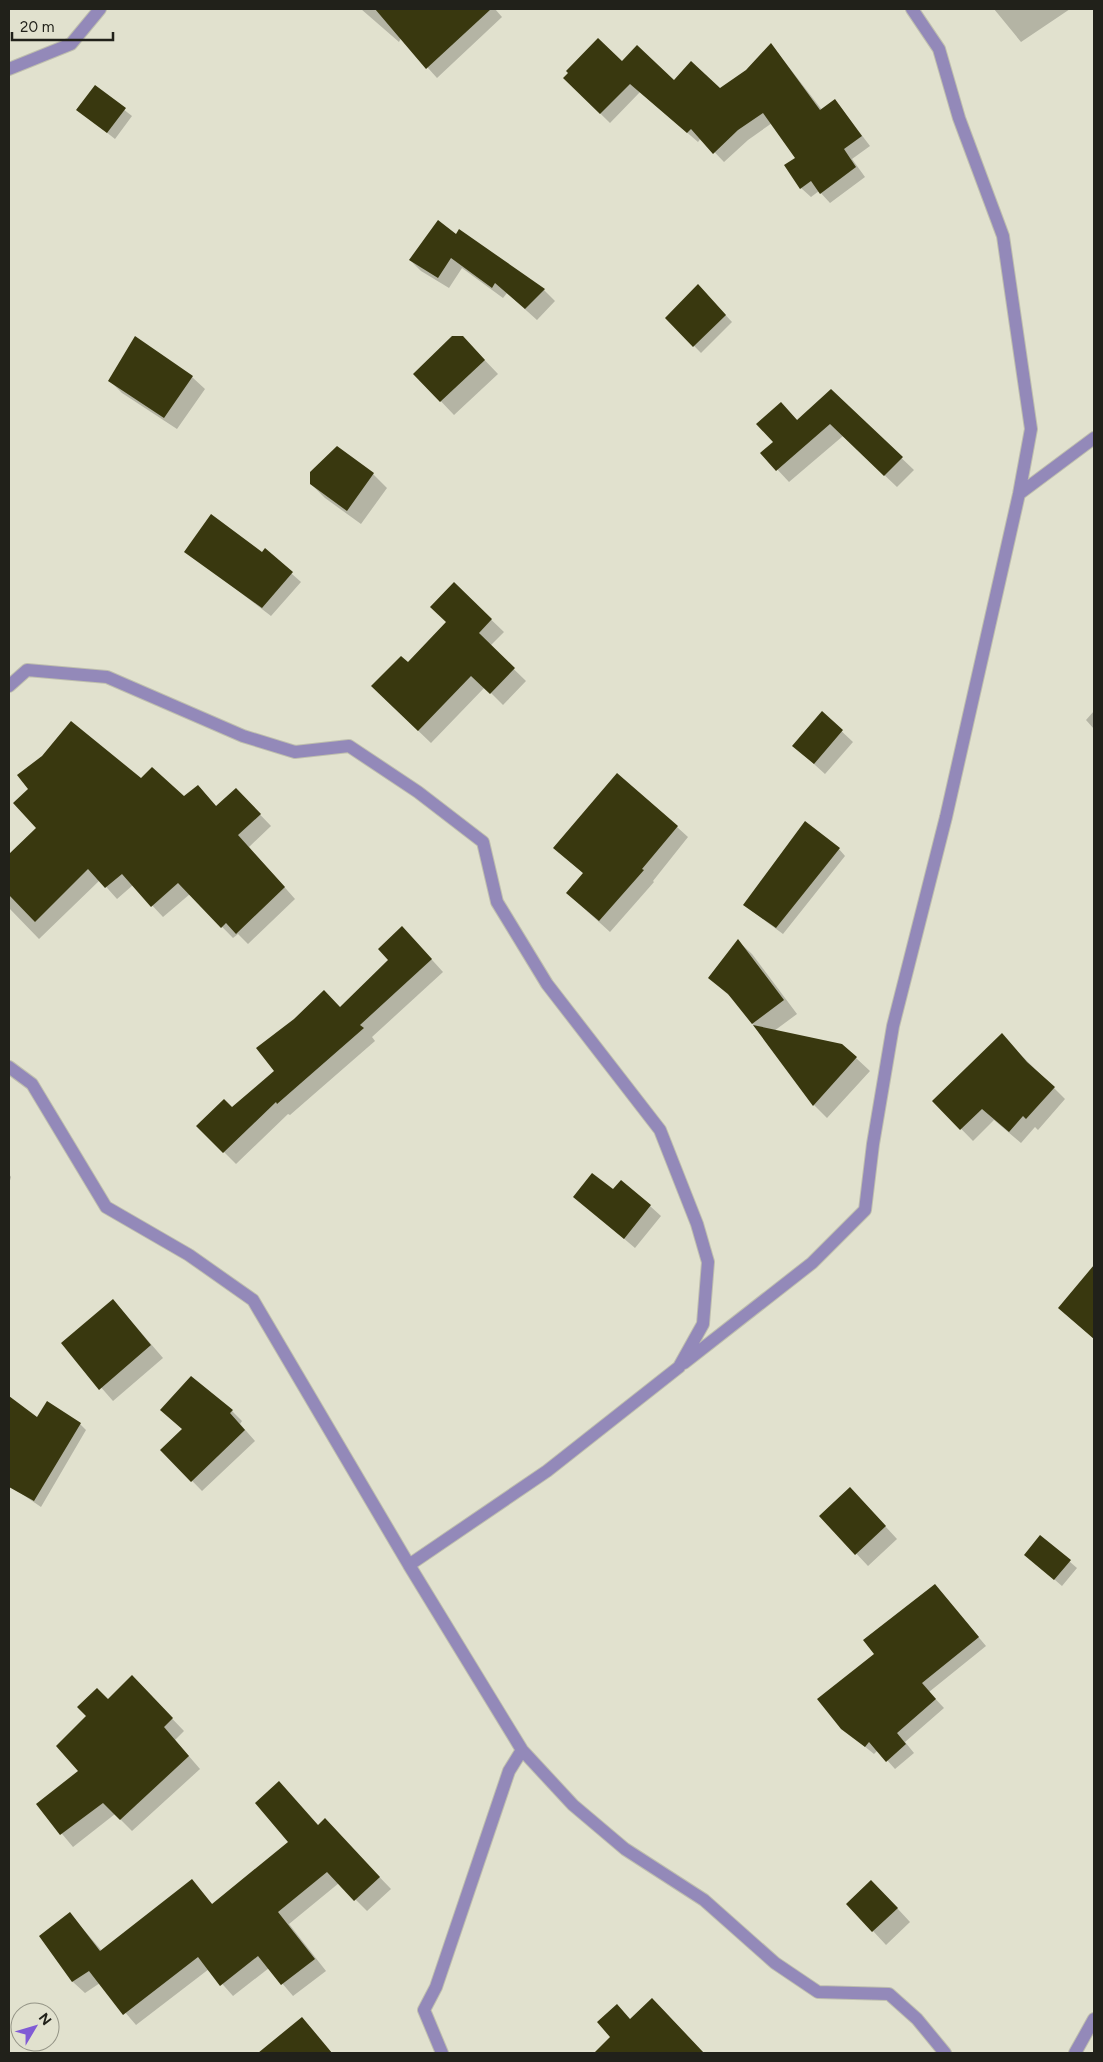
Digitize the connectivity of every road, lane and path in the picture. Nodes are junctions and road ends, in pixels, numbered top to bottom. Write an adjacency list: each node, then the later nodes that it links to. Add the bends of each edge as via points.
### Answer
1 (100, 9): 3 (street, via 71,44)
2 (912, 9): 5 (street, via 939,49 959,118 1003,236 1030,429)
3 (9, 70)
4 (1094, 438): 5 (street)
5 (1019, 494): 8 (street, via 946,817 894,1026 872,1144 865,1210 812,1263)
6 (9, 686): 8 (street, via 27,670 107,677 243,736 296,752 349,746 418,792 483,842 497,902 547,984 660,1130 697,1224 708,1262 702,1324)
7 (9, 1067): 9 (street, via 32,1084 106,1207 189,1255 253,1300)
8 (680, 1367): 9 (street, via 547,1471)
9 (409, 1565): 10 (street)
10 (522, 1750): 12 (street, via 509,1771 436,1987 424,2010); 13 (street, via 573,1805 625,1850 704,1900 775,1963 818,1992 888,1994 917,2020)
11 (1094, 2019): 14 (street)
12 (442, 2053)
13 (945, 2053)
14 (1075, 2053)

